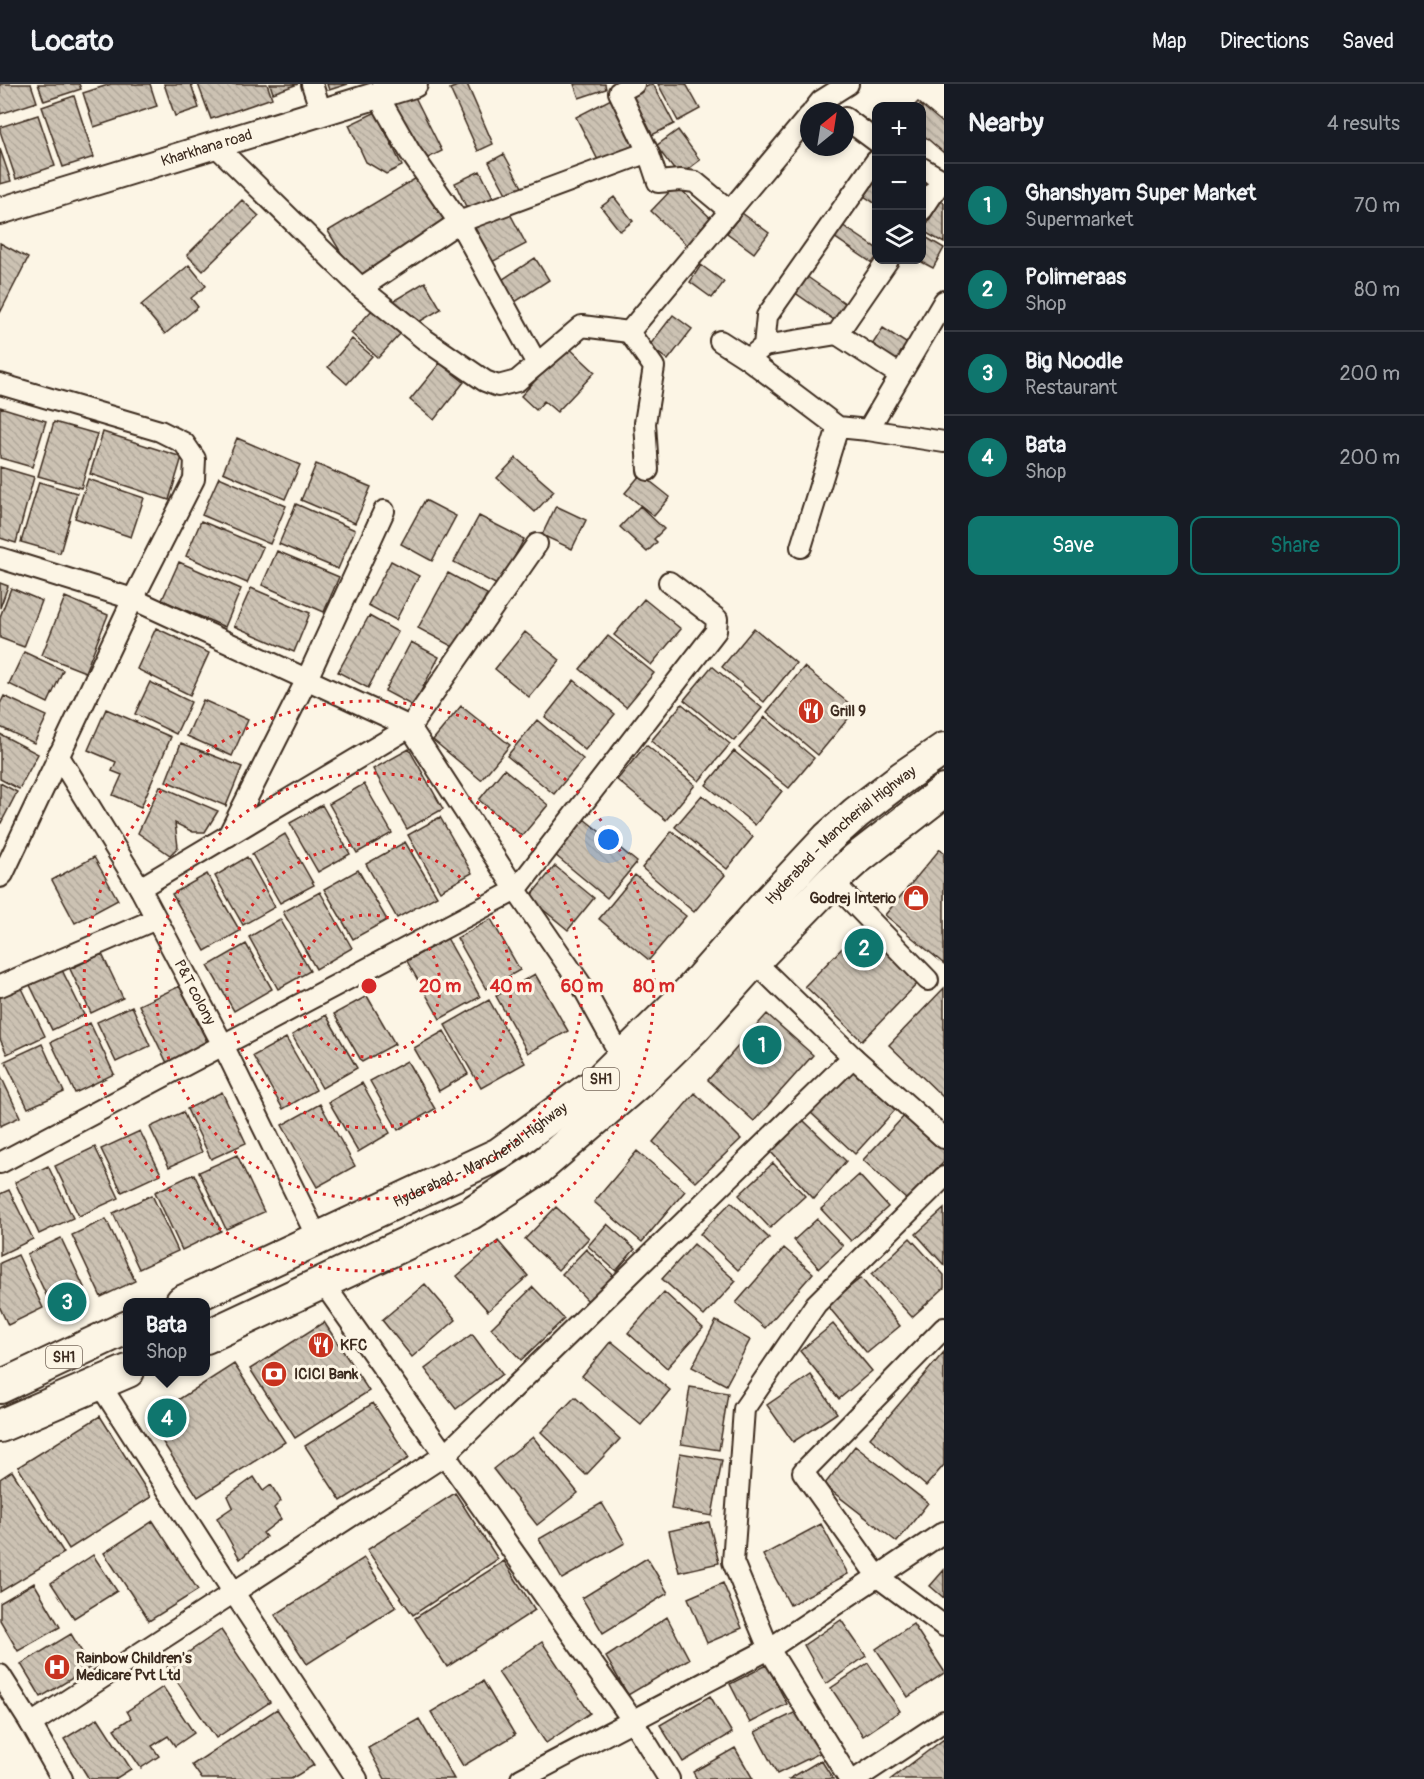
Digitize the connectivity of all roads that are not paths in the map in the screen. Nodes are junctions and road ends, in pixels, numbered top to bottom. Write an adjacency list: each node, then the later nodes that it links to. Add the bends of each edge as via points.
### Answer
1 (312, 84): 7 (street)
2 (414, 84): 5 (street, Kharkhana road)
3 (634, 84): 12 (street, via 619,92)
4 (848, 84): 6 (street)
5 (378, 96): 7 (street, Kharkhana road); 19 (street, via 410,152)
6 (821, 102)
7 (321, 112): 11 (street, Kharkhana road)
8 (854, 125): 10 (street)
9 (800, 126): 18 (street)
10 (872, 138)
11 (215, 145): 17 (street, Kharkhana road); 21 (street)
12 (648, 152): 18 (street, via 658,182 695,182); 19 (street)
13 (872, 166): 26 (street, via 767,316)
14 (926, 171): 15 (street)
15 (943, 181): 16 (street)
16 (926, 203)
17 (0, 211)
18 (730, 211): 23 (street)
19 (459, 222): 21 (street); 28 (street)
20 (885, 264): 24 (street)
21 (362, 288): 28 (street, via 424,339 485,381 498,386 517,381)
22 (944, 301): 29 (street)
23 (629, 332): 28 (street, via 582,326); 34 (street, via 654,367 645,423)
24 (837, 334): 26 (street); 29 (street)
25 (720, 340): 27 (street)
26 (764, 346): 27 (street)
27 (748, 358): 31 (street)
28 (537, 364)
29 (900, 375): 32 (street)
30 (0, 384): 40 (street, via 160,431 184,443 195,459 194,479)
31 (838, 427): 32 (street); 37 (street)
32 (868, 430): 33 (street)
33 (944, 442)
34 (648, 470)
35 (384, 511): 41 (street)
36 (537, 544): 42 (street)
37 (801, 547)
38 (0, 558): 40 (street)
39 (669, 582): 52 (street, via 717,619 716,631)
40 (133, 599): 41 (street); 44 (street)
41 (306, 681): 42 (street); 46 (street)
42 (410, 728): 46 (street); 52 (street)
43 (944, 749): 47 (main road, Hyderabad - Mancherial Highway / SH1)
44 (58, 755): 49 (street); 51 (street, P&T colony)
45 (944, 791): 48 (main road, Hyderabad - Mancherial Highway / SH1)
46 (228, 836): 51 (street)
47 (828, 838): 48 (main road); 59 (main road, Hyderabad - Mancherial Highway / SH1, via 690,992)
48 (855, 860): 50 (main road, Hyderabad - Mancherial Highway / SH1)
49 (0, 877)
50 (832, 880): 54 (main road, Hyderabad - Mancherial Highway / SH1); 55 (street)
51 (140, 888): 53 (street, P&T colony)
52 (516, 890): 57 (street); 59 (street, via 584,989)
53 (156, 919): 56 (street); 57 (street, P&T colony)
54 (754, 961): 58 (street); 64 (main road, Hyderabad - Mancherial Highway / SH1, via 641,1080 538,1169 471,1213)
55 (928, 980)
56 (0, 986)
57 (223, 1045): 61 (street); 63 (street, P&T colony)
58 (853, 1057): 60 (street); 73 (street)
59 (622, 1058): 63 (main road, Hyderabad - Mancherial Highway / SH1, via 598,1082 499,1154)
60 (944, 1138)
61 (0, 1163)
62 (944, 1177): 78 (street, via 816,1304 744,1409 733,1563)
63 (318, 1239): 65 (main road, Hyderabad - Mancherial Highway / SH1)
64 (323, 1282): 68 (main road, Hyderabad - Mancherial Highway / SH1); 73 (street)
65 (191, 1298)
66 (944, 1328): 75 (street, via 803,1472)
67 (123, 1330): 71 (main road, SH1)
68 (210, 1334)
69 (123, 1373): 70 (main road, SH1)
70 (99, 1383): 72 (main road, SH1); 76 (street)
71 (0, 1387)
72 (0, 1426)
73 (446, 1455): 76 (street); 80 (street)
74 (944, 1532): 75 (street)
75 (878, 1577): 77 (street); 78 (street)
76 (234, 1593): 82 (street); 84 (street)
77 (944, 1626)
78 (769, 1650): 80 (street); 87 (street)
79 (0, 1675): 82 (street)
80 (633, 1721): 85 (street); 86 (street)
81 (944, 1721): 88 (street)
82 (32, 1725): 83 (street)
83 (62, 1779)
84 (357, 1779)
85 (521, 1779)
86 (669, 1779)
87 (849, 1779)
88 (856, 1779)

